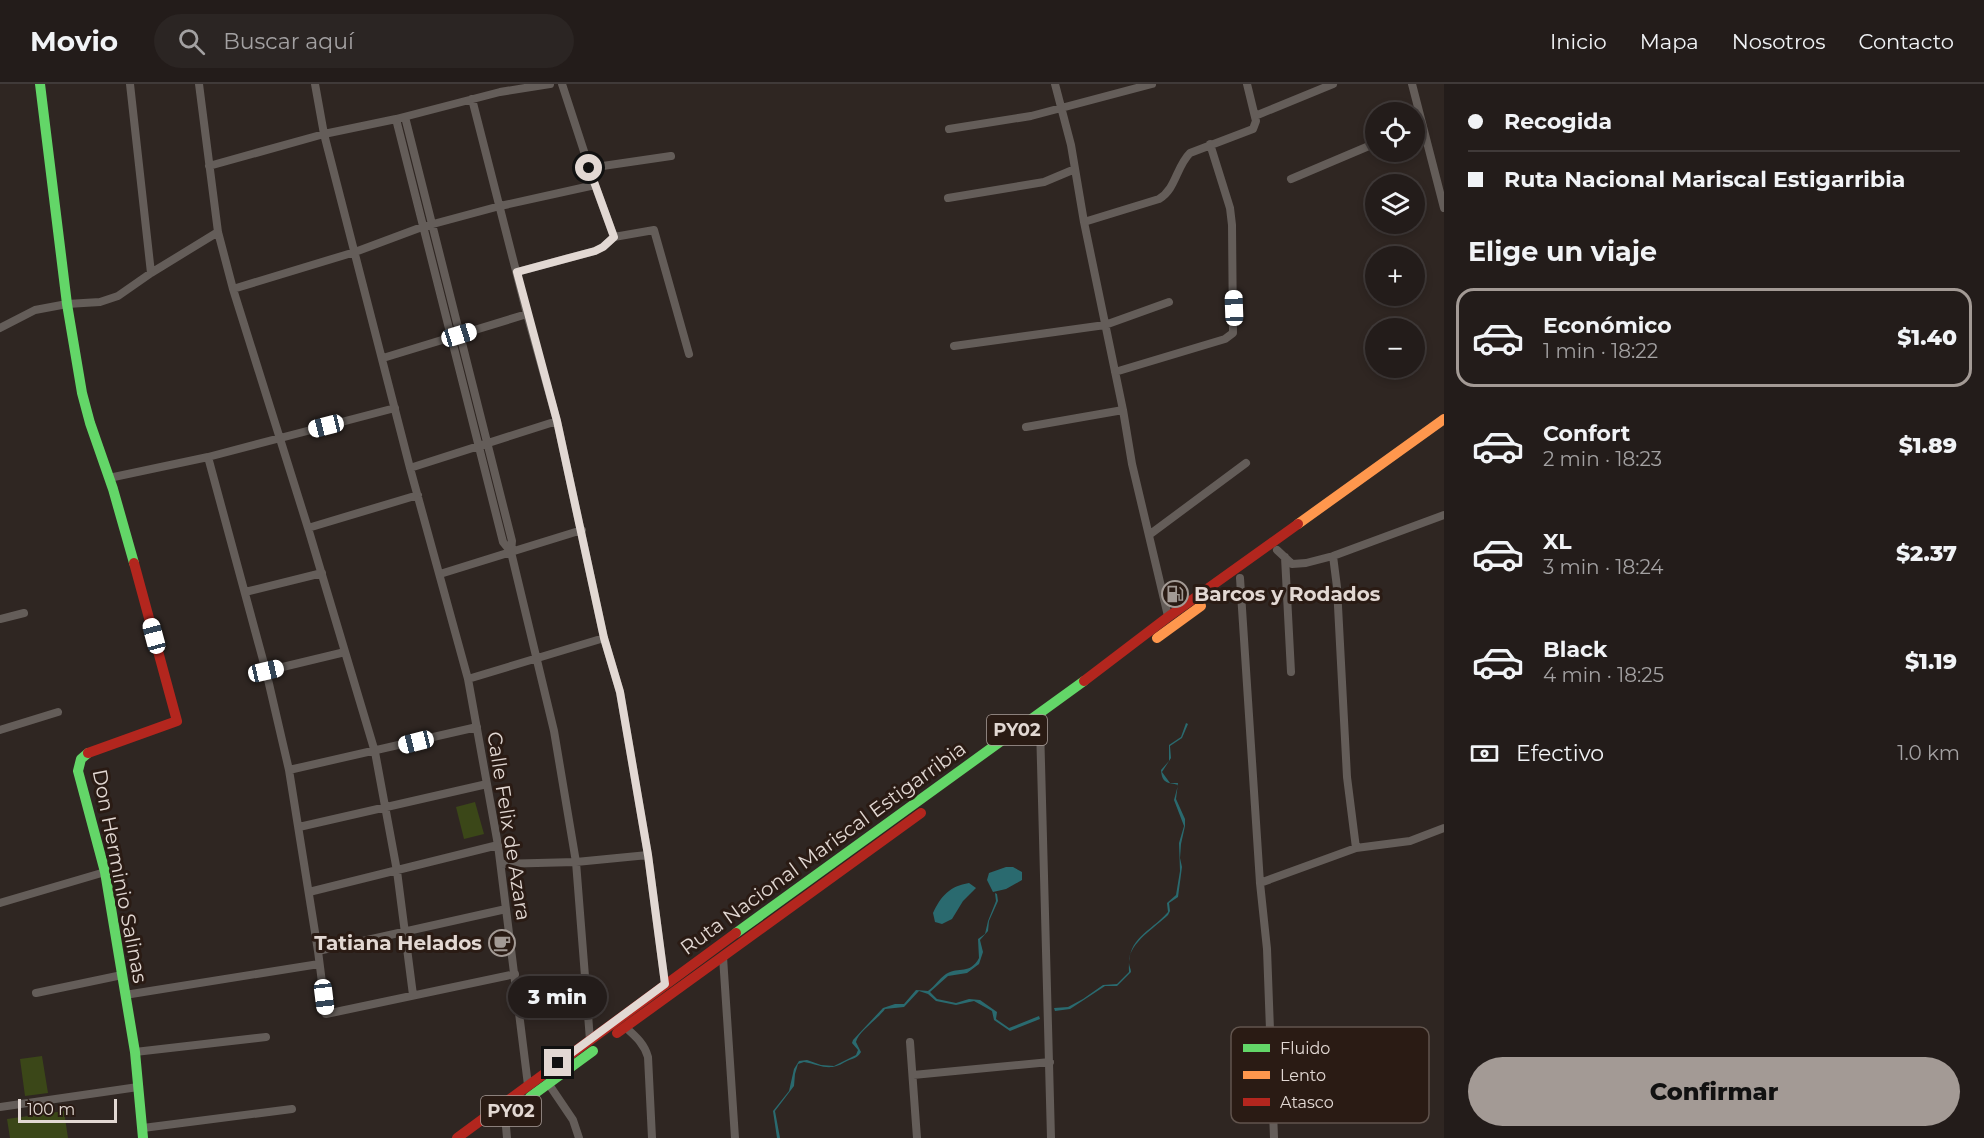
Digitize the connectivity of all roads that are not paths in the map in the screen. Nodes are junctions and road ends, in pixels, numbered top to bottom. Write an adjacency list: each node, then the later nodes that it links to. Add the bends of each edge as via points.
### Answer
1 (40, 84): 43 (main road)
2 (130, 84): 40 (street)
3 (199, 84): 25 (street)
4 (315, 84): 20 (street, Calle Felix de Azara)
5 (550, 84): 12 (street)
6 (561, 84): 26 (street)
7 (1055, 84): 15 (street)
8 (1152, 84): 15 (street)
9 (1246, 84): 16 (street)
10 (1333, 84): 16 (street)
11 (1412, 84): 14 (street)
12 (500, 88): 13 (street)
13 (472, 99): 17 (street); 31 (street)
14 (1417, 102)
15 (1061, 109): 19 (street); 27 (street)
16 (1255, 116): 22 (street, via 1250,132)
17 (405, 117): 18 (street); 34 (street)
18 (396, 119): 20 (street); 35 (street)
19 (949, 129)
20 (324, 134): 25 (street); 38 (street, Calle Felix de Azara)
21 (1425, 135): 32 (street)
22 (1210, 144): 33 (street, via 1190,153 1166,195); 52 (street, via 1231,216 1233,333 1225,339)
23 (1365, 148): 28 (street)
24 (671, 156): 26 (street)
25 (209, 166): 36 (street)
26 (589, 168): 29 (street)
27 (1075, 169): 30 (street, via 1044,182); 33 (street)
28 (1290, 179)
29 (595, 185): 31 (street); 37 (street)
30 (948, 198)
31 (500, 206): 34 (street); 39 (street)
32 (1444, 208)
33 (1084, 222): 45 (street)
34 (432, 224): 35 (street); 47 (street)
35 (423, 227): 38 (street); 48 (street)
36 (218, 232): 40 (street); 41 (street)
37 (614, 237): 39 (street, via 595,251); 50 (street, via 654,230)
38 (355, 252): 41 (street); 51 (street, Calle Felix de Azara)
39 (517, 272): 44 (street)
40 (151, 273): 43 (street, via 118,297)
41 (233, 289): 59 (street)
42 (1170, 302): 45 (street)
43 (67, 304): 46 (street, via 35,310); 65 (main road, via 85,408)
44 (527, 314): 47 (street); 56 (street)
45 (1105, 326): 49 (street); 52 (street)
46 (0, 328)
47 (459, 335): 48 (street); 60 (street)
48 (450, 337): 51 (street); 61 (street)
49 (954, 346)
50 (689, 354)
51 (383, 358): 53 (street, Calle Felix de Azara)
52 (1115, 372): 54 (street)
53 (395, 408): 59 (street); 64 (street, Calle Felix de Azara)
54 (1123, 410): 57 (street); 70 (street)
55 (1444, 419): 80 (main road, Ruta Nacional Mariscal Estigarribia / PY02)
56 (557, 421): 60 (street); 69 (street)
57 (1026, 427)
58 (1444, 430): 72 (main road, Ruta Nacional Mariscal Estigarribia / PY02)
59 (280, 437): 62 (street); 68 (street)
60 (488, 444): 61 (street); 71 (street, via 512,541)
61 (479, 447): 64 (street); 71 (street, via 503,542)
62 (208, 457): 65 (street); 77 (street)
63 (1246, 463): 70 (street)
64 (410, 468): 66 (street, Calle Felix de Azara)
65 (109, 478): 103 (main road, Don Herminio Salinas, via 177,721 90,752 81,759 79,781)
66 (418, 495): 68 (street); 75 (street, Calle Felix de Azara)
67 (1444, 515): 73 (street)
68 (308, 528): 74 (street)
69 (582, 530): 71 (street); 81 (street)
70 (1149, 535): 80 (street)
71 (511, 552): 75 (street); 83 (street)
72 (1281, 553): 73 (street, via 1292,564); 76 (main road, Ruta Nacional Mariscal Estigarribia / PY02); 85 (street)
73 (1333, 556): 98 (street, via 1347,777)
74 (322, 573): 77 (street); 82 (street)
75 (440, 574): 86 (street, Calle Felix de Azara)
76 (1240, 578): 80 (main road, Ruta Nacional Mariscal Estigarribia / PY02); 104 (street)
77 (245, 592): 84 (street)
78 (24, 613): 79 (street)
79 (0, 619)
80 (1170, 622): 88 (main road, Ruta Nacional Mariscal Estigarribia / PY02); 114 (main road, Ruta Nacional Mariscal Estigarribia / PY02)
81 (604, 638): 83 (street); 99 (street, via 620,692)
82 (345, 652): 84 (street); 91 (street)
83 (537, 659): 86 (street); 100 (street, via 554,731)
84 (266, 671): 92 (street)
85 (1291, 672)
86 (468, 679): 89 (street, Calle Felix de Azara)
87 (58, 712): 90 (street)
88 (1040, 726): 110 (main road, Ruta Nacional Mariscal Estigarribia / PY02); 124 (street)
89 (477, 727): 91 (street); 93 (street, Calle Felix de Azara)
90 (0, 730)
91 (375, 752): 92 (street); 94 (street)
92 (289, 770): 95 (street)
93 (487, 784): 94 (street); 97 (street, Calle Felix de Azara)
94 (387, 808): 95 (street); 102 (street)
95 (299, 827): 105 (street)
96 (1444, 828): 98 (street, via 1410,841)
97 (498, 844): 101 (street, Calle Felix de Azara); 102 (street)
98 (1356, 848): 104 (street)
99 (648, 855): 100 (street); 114 (street)
100 (576, 862): 101 (street); 121 (street)
101 (501, 864): 107 (street, Calle Felix de Azara)
102 (397, 871): 105 (street); 108 (street)
103 (105, 872): 106 (street); 113 (main road, Don Herminio Salinas)
104 (1260, 884): 118 (street)
105 (309, 891): 109 (street)
106 (0, 903)
107 (506, 909): 108 (street); 112 (street, Calle Felix de Azara)
108 (405, 933): 109 (street); 117 (street)
109 (318, 951): 111 (street)
110 (723, 957): 119 (main road, Ruta Nacional Mariscal Estigarribia / PY02); 139 (street)
111 (320, 964): 116 (street); 117 (street, via 326,1014)
112 (515, 974): 117 (street); 127 (street, Calle Felix de Azara)
113 (122, 975): 115 (street); 116 (main road, Don Herminio Salinas)
114 (665, 984): 121 (main road, Ruta Nacional Mariscal Estigarribia / PY02)
115 (36, 993)
116 (125, 994): 123 (main road, Don Herminio Salinas)
117 (413, 995)
118 (1270, 1027)
119 (625, 1028): 126 (main road, Ruta Nacional Mariscal Estigarribia / PY02); 138 (street, via 640,1040 648,1057)
120 (266, 1037): 123 (street)
121 (590, 1040): 127 (main road, Ruta Nacional Mariscal Estigarribia / PY02)
122 (910, 1042): 125 (street)
123 (135, 1052): 128 (main road, Don Herminio Salinas)
124 (1050, 1062): 125 (street); 141 (street)
125 (913, 1075): 140 (street)
126 (548, 1083): 131 (main road, Ruta Nacional Mariscal Estigarribia / PY02); 137 (street, via 573,1120)
127 (528, 1085): 134 (main road, Ruta Nacional Mariscal Estigarribia / PY02)
128 (138, 1087): 129 (street); 133 (main road, Don Herminio Salinas)
129 (0, 1107)
130 (292, 1109): 133 (street)
131 (505, 1115): 135 (main road, Ruta Nacional Mariscal Estigarribia / PY02); 136 (street)
132 (1273, 1123): 142 (street)
133 (143, 1133)
134 (457, 1138)
135 (473, 1138)
136 (507, 1138)
137 (579, 1138)
138 (652, 1138)
139 (735, 1138)
140 (917, 1138)
141 (1051, 1138)
142 (1274, 1138)

